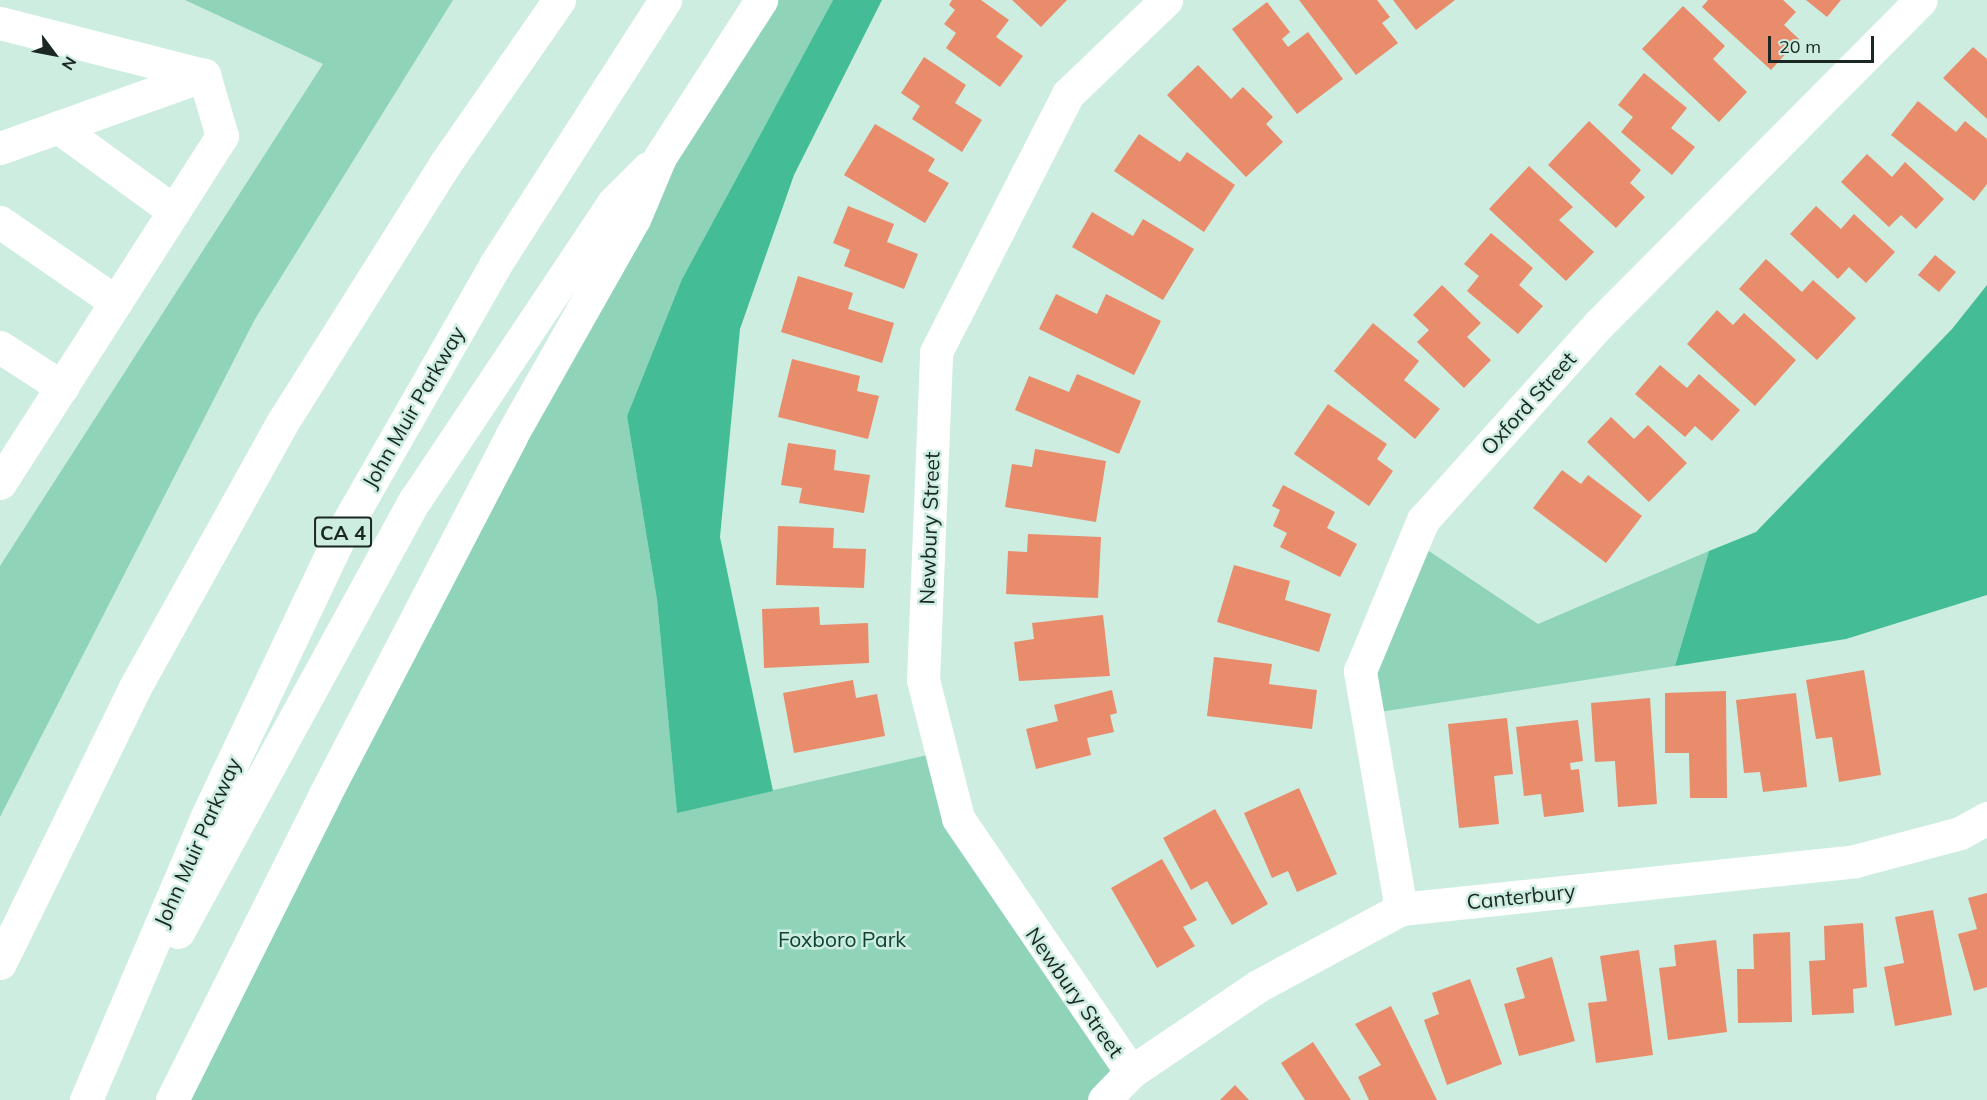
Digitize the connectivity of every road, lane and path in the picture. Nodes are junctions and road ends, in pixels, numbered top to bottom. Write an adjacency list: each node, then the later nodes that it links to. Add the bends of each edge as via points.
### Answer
1 (559, 0): 19 (main road, via 445,164 282,423 134,689)
2 (665, 0): 21 (main road, John Muir Parkway / CA 4, via 501,255 340,536 206,818)
3 (761, 0): 10 (main road)
4 (1166, 0): 20 (main road, Newbury Street, via 1068,94 936,352 923,680 958,818)
5 (1921, 0): 18 (main road, Oxford Street, via 1598,325 1423,520 1360,671)
6 (0, 23): 7 (main road)
7 (204, 75): 8 (main road); 11 (main road, via 222,136)
8 (58, 127): 9 (main road); 11 (main road)
9 (0, 148)
10 (660, 157): 21 (main road, via 613,203 415,500); 22 (main road, via 634,219 511,436 330,783)
11 (174, 211): 13 (main road)
12 (0, 222): 13 (main road)
13 (116, 302): 15 (main road)
14 (0, 347): 15 (main road)
15 (62, 387): 16 (main road)
16 (0, 483)
17 (1987, 818): 18 (main road, Canterbury, via 1960,833 1855,861)
18 (1401, 909): 20 (main road, Canterbury, via 1258,986)
19 (0, 963)
20 (1131, 1072): 23 (main road, Canterbury)
21 (86, 1099)
22 (172, 1100)
23 (1104, 1100)

